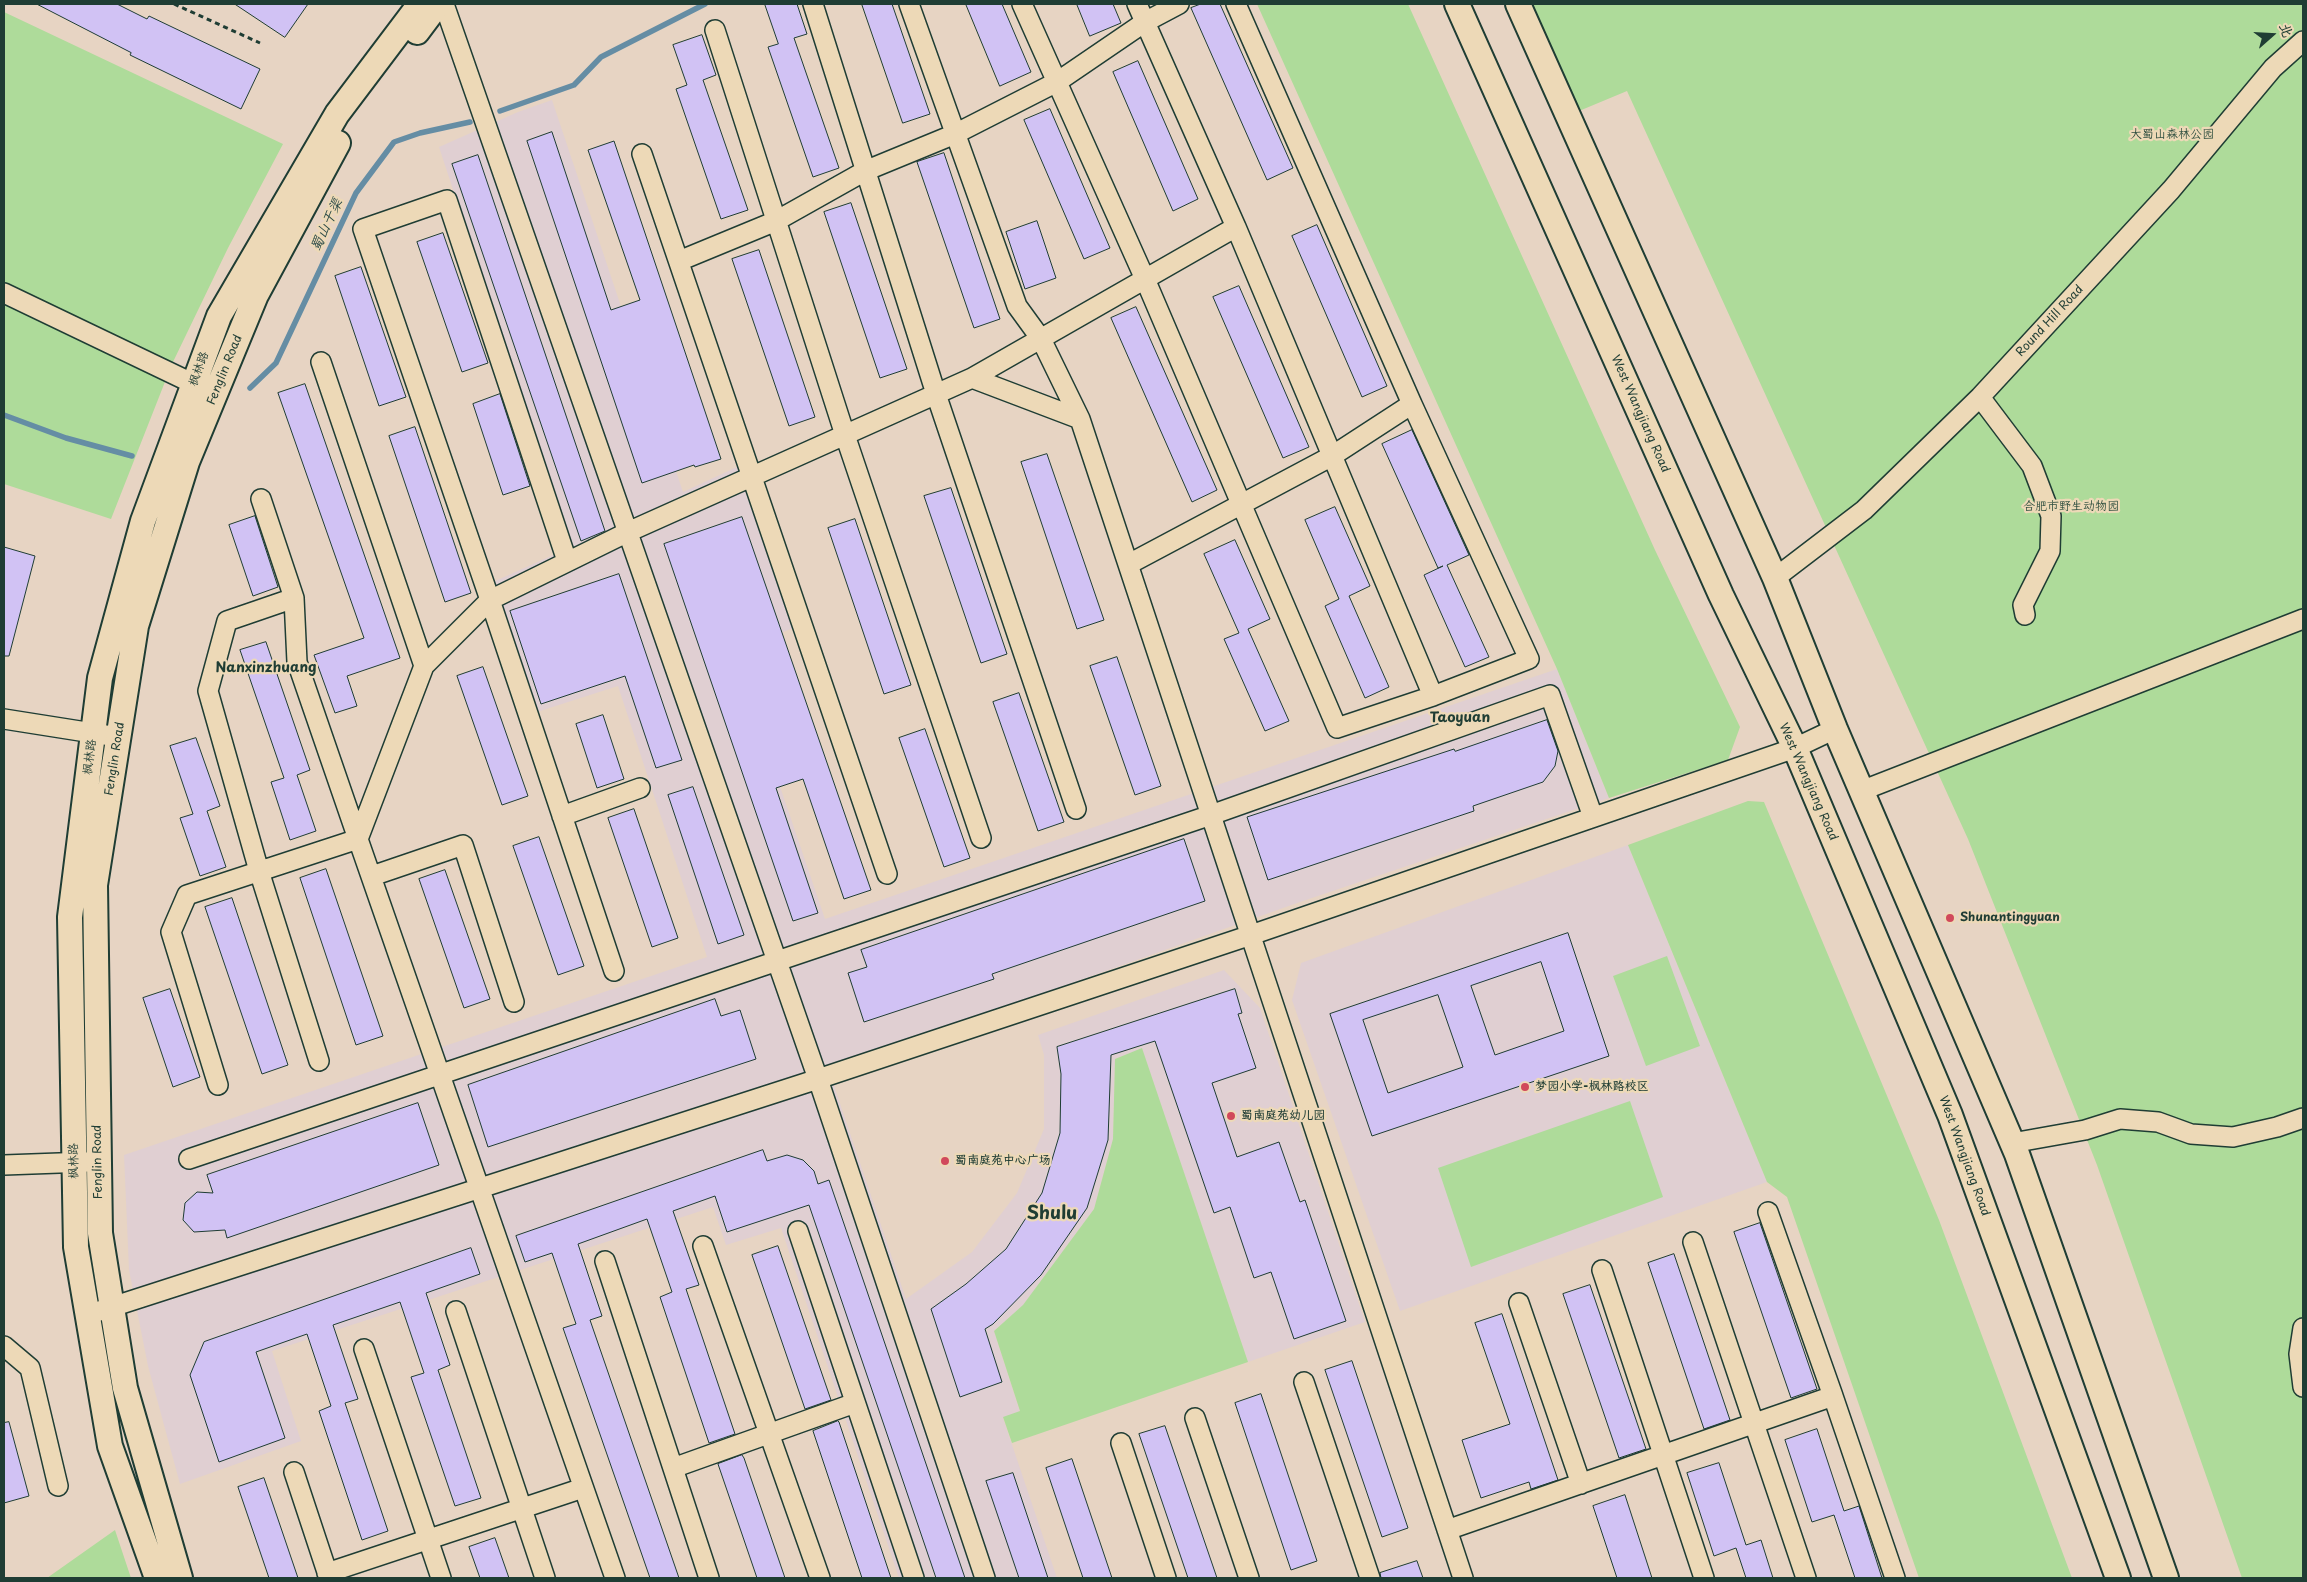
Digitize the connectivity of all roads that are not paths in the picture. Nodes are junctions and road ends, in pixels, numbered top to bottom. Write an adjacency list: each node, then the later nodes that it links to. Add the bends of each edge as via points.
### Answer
1 (420, 4): 27 (main road, 枫林路, via 337,114 219,316)
2 (438, 4): 50 (main road, Fenglin Road, via 349,122 256,294 188,462 136,626)
3 (444, 4): 37 (street)
4 (813, 4): 18 (street)
5 (909, 4): 16 (street)
6 (1022, 4): 15 (street)
7 (1137, 4): 12 (street)
8 (1179, 4): 12 (street)
9 (1236, 4): 30 (street)
10 (1457, 4): 51 (main road, West Wangjiang Road, via 1721,595)
11 (1518, 4): 40 (main road)
12 (1145, 22): 15 (street); 20 (street)
13 (715, 30): 19 (street)
14 (2303, 41): 29 (street, Round Hill Road, via 2273,68 2171,190)
15 (1058, 82): 16 (street); 22 (street)
16 (955, 134): 18 (street); 24 (street, via 1016,306)
17 (642, 154): 21 (street)
18 (865, 171): 19 (street); 28 (street)
19 (776, 221): 21 (street); 32 (street)
20 (1236, 227): 22 (street); 33 (street)
21 (679, 261): 34 (street)
22 (1145, 279): 24 (street); 36 (street)
23 (4, 293): 27 (street)
24 (1040, 339): 26 (street); 31 (street)
25 (321, 362): 45 (street)
26 (972, 378): 28 (street); 31 (street)
27 (194, 384): 49 (main road, 枫林路, via 143,521 100,678)
28 (936, 394): 32 (street); 54 (street)
29 (1980, 397): 40 (street, Round Hill Road, via 1864,510); 43 (street, via 2032,466 2051,516 2050,551 2023,605)
30 (1412, 404): 33 (street); 46 (street, via 1528,659)
31 (1080, 419): 39 (street)
32 (845, 435): 34 (street); 58 (street)
33 (1332, 456): 36 (street); 46 (street)
34 (752, 476): 37 (street); 61 (street)
35 (261, 499): 41 (street)
36 (1242, 506): 39 (street); 46 (street, via 1337,728)
37 (628, 532): 38 (street); 64 (street)
38 (567, 561): 42 (street); 42 (street, via 447,200 363,230)
39 (1128, 564): 55 (street)
40 (1775, 578): 48 (main road)
41 (294, 598): 59 (street, via 297,662); 60 (street, via 227,621 208,691)
42 (490, 600): 45 (street); 56 (street)
43 (2025, 615)
44 (2303, 619): 53 (street)
45 (424, 666): 59 (street)
46 (1433, 696)
47 (4, 719): 49 (street)
48 (1835, 729): 51 (street); 53 (main road)
49 (92, 734): 50 (street); 75 (main road, 枫林路, via 70,917)
50 (118, 737): 74 (main road, Fenglin Road, via 94,885)
51 (1795, 748): 57 (street); 125 (main road, West Wangjiang Road, via 1950,1114)
52 (640, 788): 56 (street)
53 (1861, 791): 72 (main road)
54 (1076, 809)
55 (1211, 814): 57 (street, via 1550,695); 63 (street); 64 (street)
56 (562, 816): 65 (street)
57 (1593, 817): 63 (street)
58 (981, 838)
59 (358, 839): 60 (street); 62 (street)
60 (259, 871): 67 (street); 70 (street, via 186,895 171,932)
61 (887, 874)
62 (372, 876): 66 (street, via 463,845); 68 (street)
63 (1251, 935): 69 (street); 106 (street)
64 (776, 960): 68 (street); 69 (street)
65 (614, 971)
66 (514, 1002)
67 (318, 1060)
68 (439, 1074): 73 (street); 77 (street)
69 (818, 1079): 77 (street); 117 (street)
70 (218, 1085)
71 (2303, 1118): 72 (street, via 2234,1137 2191,1134 2158,1122 2120,1119 2085,1130)
72 (2012, 1143): 126 (main road)
73 (189, 1159)
74 (98, 1162): 75 (street); 85 (main road, Fenglin Road, via 100,1233)
75 (74, 1164): 76 (street); 87 (main road, 枫林路, via 76,1247)
76 (4, 1165)
77 (478, 1189): 85 (street); 104 (street)
78 (1768, 1212): 93 (street)
79 (798, 1232): 94 (street)
80 (1693, 1242): 96 (street)
81 (703, 1246): 97 (street)
82 (605, 1261): 100 (street)
83 (1602, 1270): 99 (street)
84 (1519, 1303): 102 (street)
85 (112, 1307): 87 (street); 110 (main road, Fenglin Road, via 125,1388)
86 (456, 1311): 105 (street)
87 (87, 1315): 109 (main road, 枫林路, via 110,1446)
88 (2303, 1328): 92 (street, via 2299,1354)
89 (4, 1346): 103 (street, via 30,1368)
90 (364, 1349): 107 (street)
91 (1304, 1382): 120 (street)
92 (2303, 1388)
93 (1833, 1396): 96 (street); 124 (street)
94 (855, 1403): 97 (street); 116 (street)
95 (1195, 1418): 119 (street)
96 (1755, 1423): 99 (street); 123 (street)
97 (769, 1434): 100 (street); 115 (street)
98 (1121, 1443): 118 (street)
99 (1664, 1455): 102 (street); 122 (street)
100 (673, 1468): 114 (street)
101 (294, 1472): 108 (street)
102 (1580, 1484): 106 (street)
103 (58, 1486)
104 (583, 1488): 105 (street); 113 (street)
105 (522, 1508): 107 (street); 112 (street)
106 (1447, 1530): 121 (street)
107 (428, 1539): 108 (street); 111 (street)
108 (328, 1575)
109 (157, 1578)
110 (180, 1578)
111 (441, 1578)
112 (545, 1578)
113 (615, 1578)
114 (709, 1578)
115 (820, 1578)
116 (914, 1578)
117 (986, 1578)
118 (1166, 1578)
119 (1249, 1578)
120 (1370, 1578)
121 (1463, 1578)
122 (1704, 1578)
123 (1806, 1578)
124 (1895, 1578)
125 (2118, 1578)
126 (2166, 1578)

